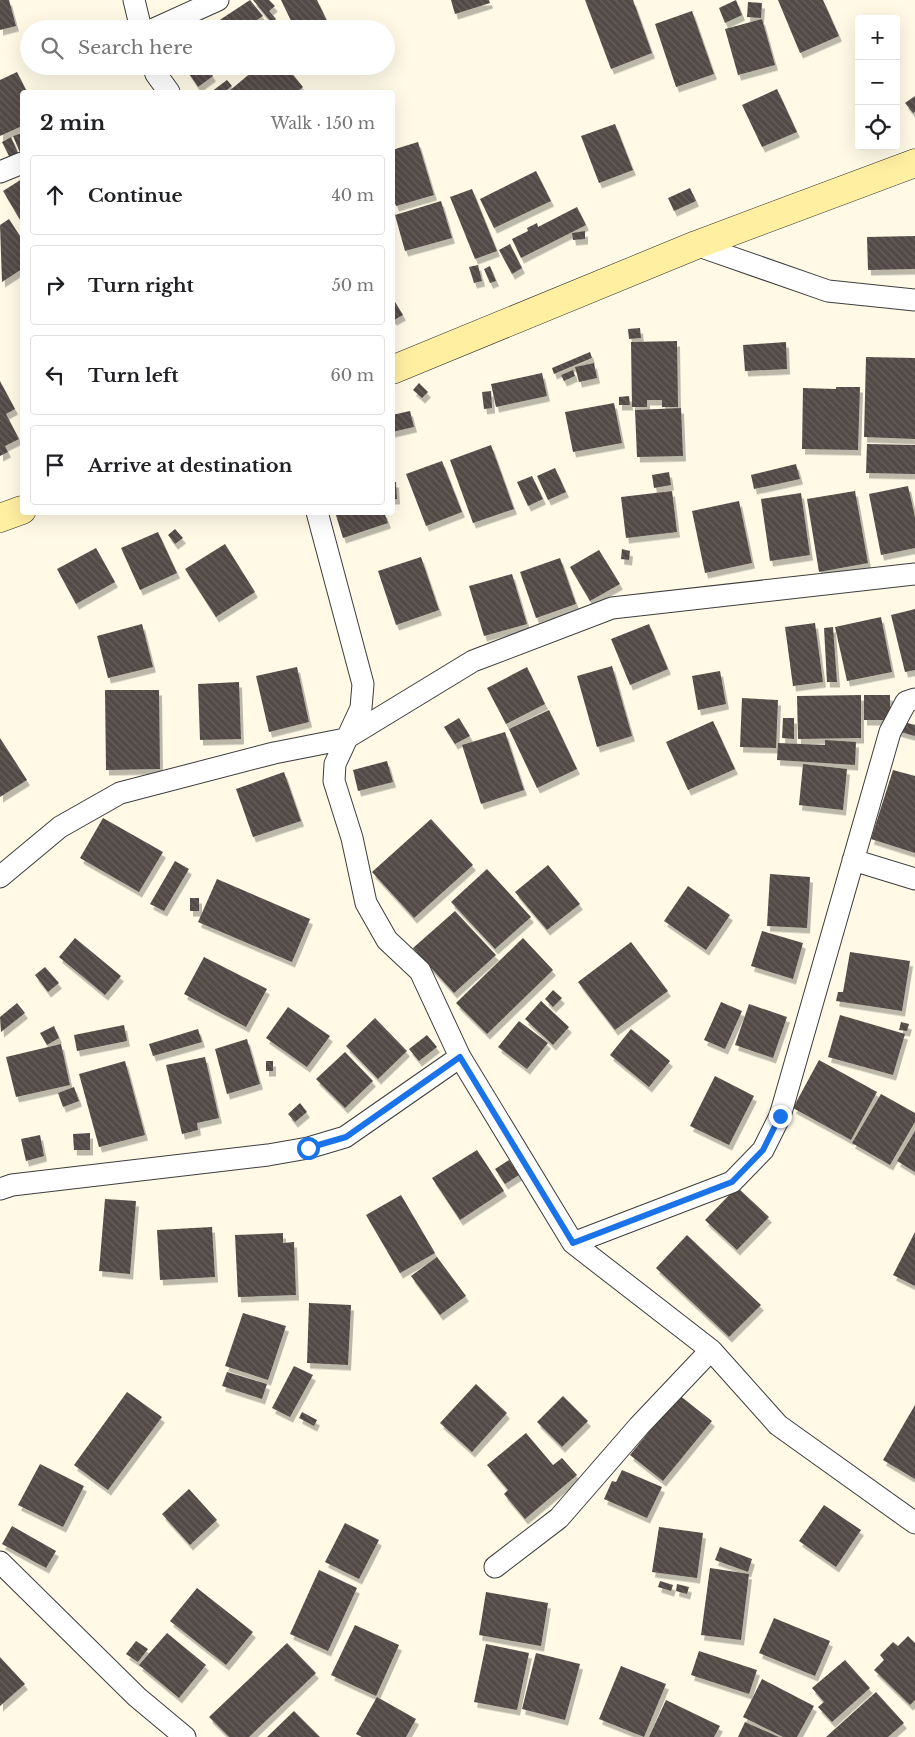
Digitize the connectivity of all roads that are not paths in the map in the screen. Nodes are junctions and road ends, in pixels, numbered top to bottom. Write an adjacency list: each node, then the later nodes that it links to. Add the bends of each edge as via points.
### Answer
1 (134, 0): 3 (street)
2 (218, 0): 4 (street)
3 (139, 20)
4 (174, 20)
5 (157, 75): 6 (street)
6 (168, 90)
7 (915, 163): 10 (main road)
8 (20, 164): 9 (street)
9 (0, 172)
10 (696, 245): 11 (street, via 828,291); 12 (main road)
11 (915, 300)
12 (395, 369)
13 (20, 511): 15 (main road)
14 (318, 515): 18 (street, via 363,684 361,708)
15 (0, 518)
16 (915, 574): 18 (street, via 612,608 473,661)
17 (915, 698): 19 (street, via 906,702 890,732)
18 (346, 739): 20 (street, via 274,753 120,793 60,827); 22 (street, via 334,764 334,781 352,838 366,903 386,940 420,971)
19 (853, 860): 21 (street); 24 (street, via 780,1116 763,1150 732,1182)
20 (0, 877)
21 (915, 879)
22 (460, 1057): 23 (street, via 346,1137 308,1148); 24 (street)
23 (0, 1189)
24 (573, 1243): 25 (street)
25 (711, 1350): 26 (street, via 778,1425); 28 (street, via 558,1518)
26 (915, 1523)
27 (0, 1562): 29 (street, via 136,1697)
28 (495, 1567)
29 (185, 1737)

